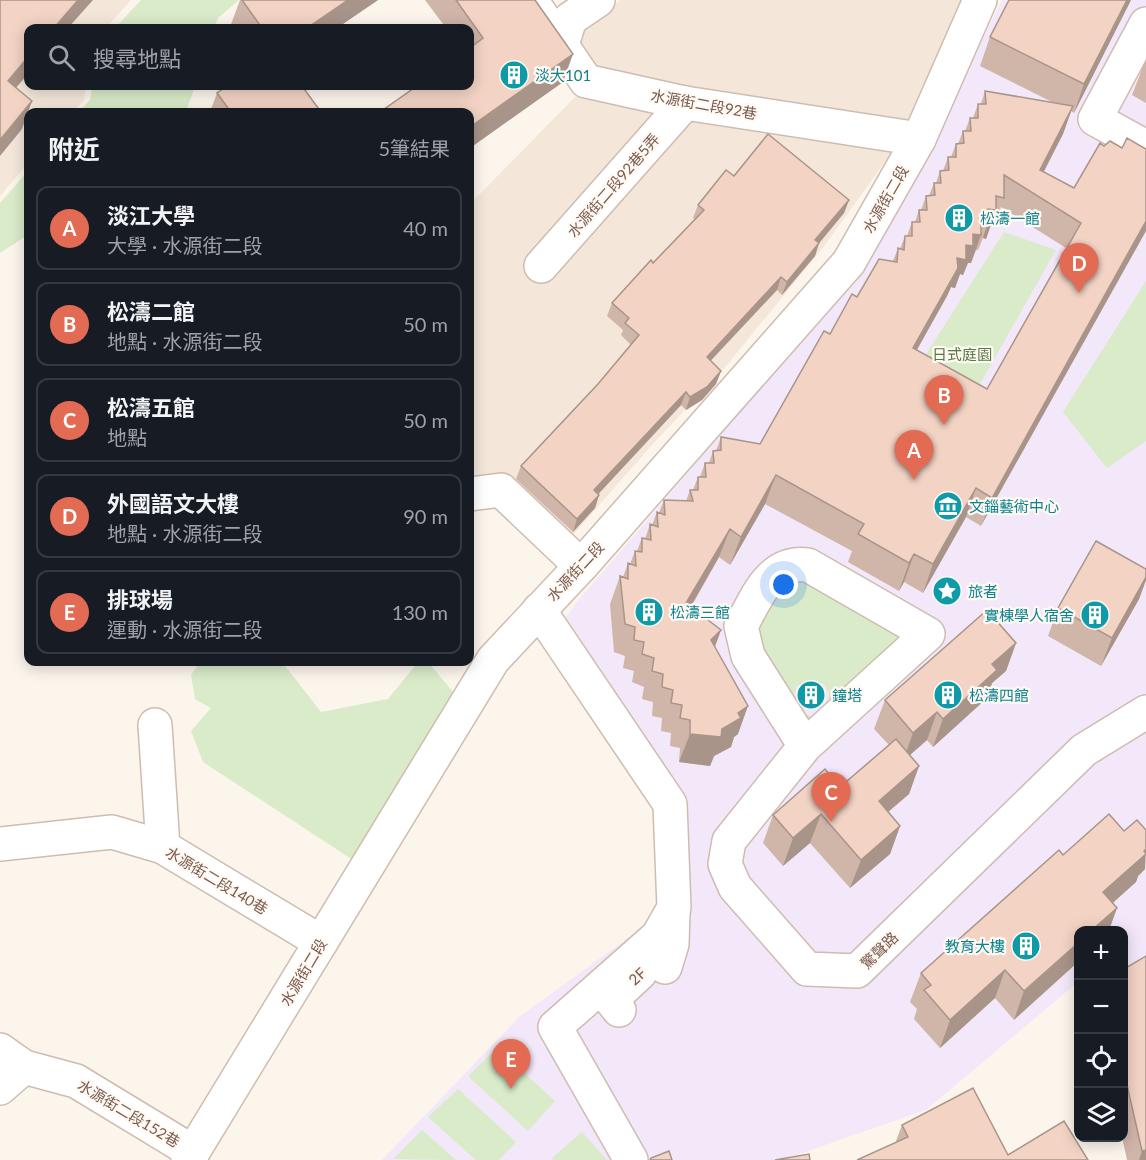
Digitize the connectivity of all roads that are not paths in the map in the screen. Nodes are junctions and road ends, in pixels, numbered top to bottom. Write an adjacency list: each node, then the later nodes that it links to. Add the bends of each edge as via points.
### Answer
1 (531, 0): 5 (street, 水源街二段92巷)
2 (598, 0): 5 (street, via 570,19)
3 (980, 0): 7 (street, 水源街二段)
4 (1146, 24): 8 (street, via 1095,119)
5 (562, 45): 6 (street, 水源街二段92巷, via 586,81)
6 (686, 103): 7 (street, 水源街二段92巷); 9 (street, 水源街二段92巷5弄)
7 (919, 139): 11 (street, 水源街二段, via 849,262)
8 (1146, 147)
9 (542, 266)
10 (474, 493): 11 (street, via 501,490)
11 (581, 566): 12 (street, 水源街二段)
12 (539, 610): 18 (street, via 670,804); 19 (street, 水源街二段, via 493,660)
13 (1146, 712): 15 (street, 驚聲路, via 1084,750 856,971 807,969 735,887 725,864 729,841)
14 (155, 725): 17 (street)
15 (805, 746): 15 (street, 驚聲路, via 928,634 808,565 794,563 779,568 760,591 741,626 748,656)
16 (0, 844): 17 (street, 水源街二段140巷, via 112,832)
17 (164, 847): 19 (street, 水源街二段140巷)
18 (674, 908): 20 (street, 2F, via 669,956 611,1000); 23 (street, via 658,936 555,1027)
19 (321, 942): 22 (street, 水源街二段)
20 (619, 1010)
21 (8, 1068): 22 (street, 水源街二段152巷, via 76,1081)
22 (191, 1156)
23 (631, 1160)

